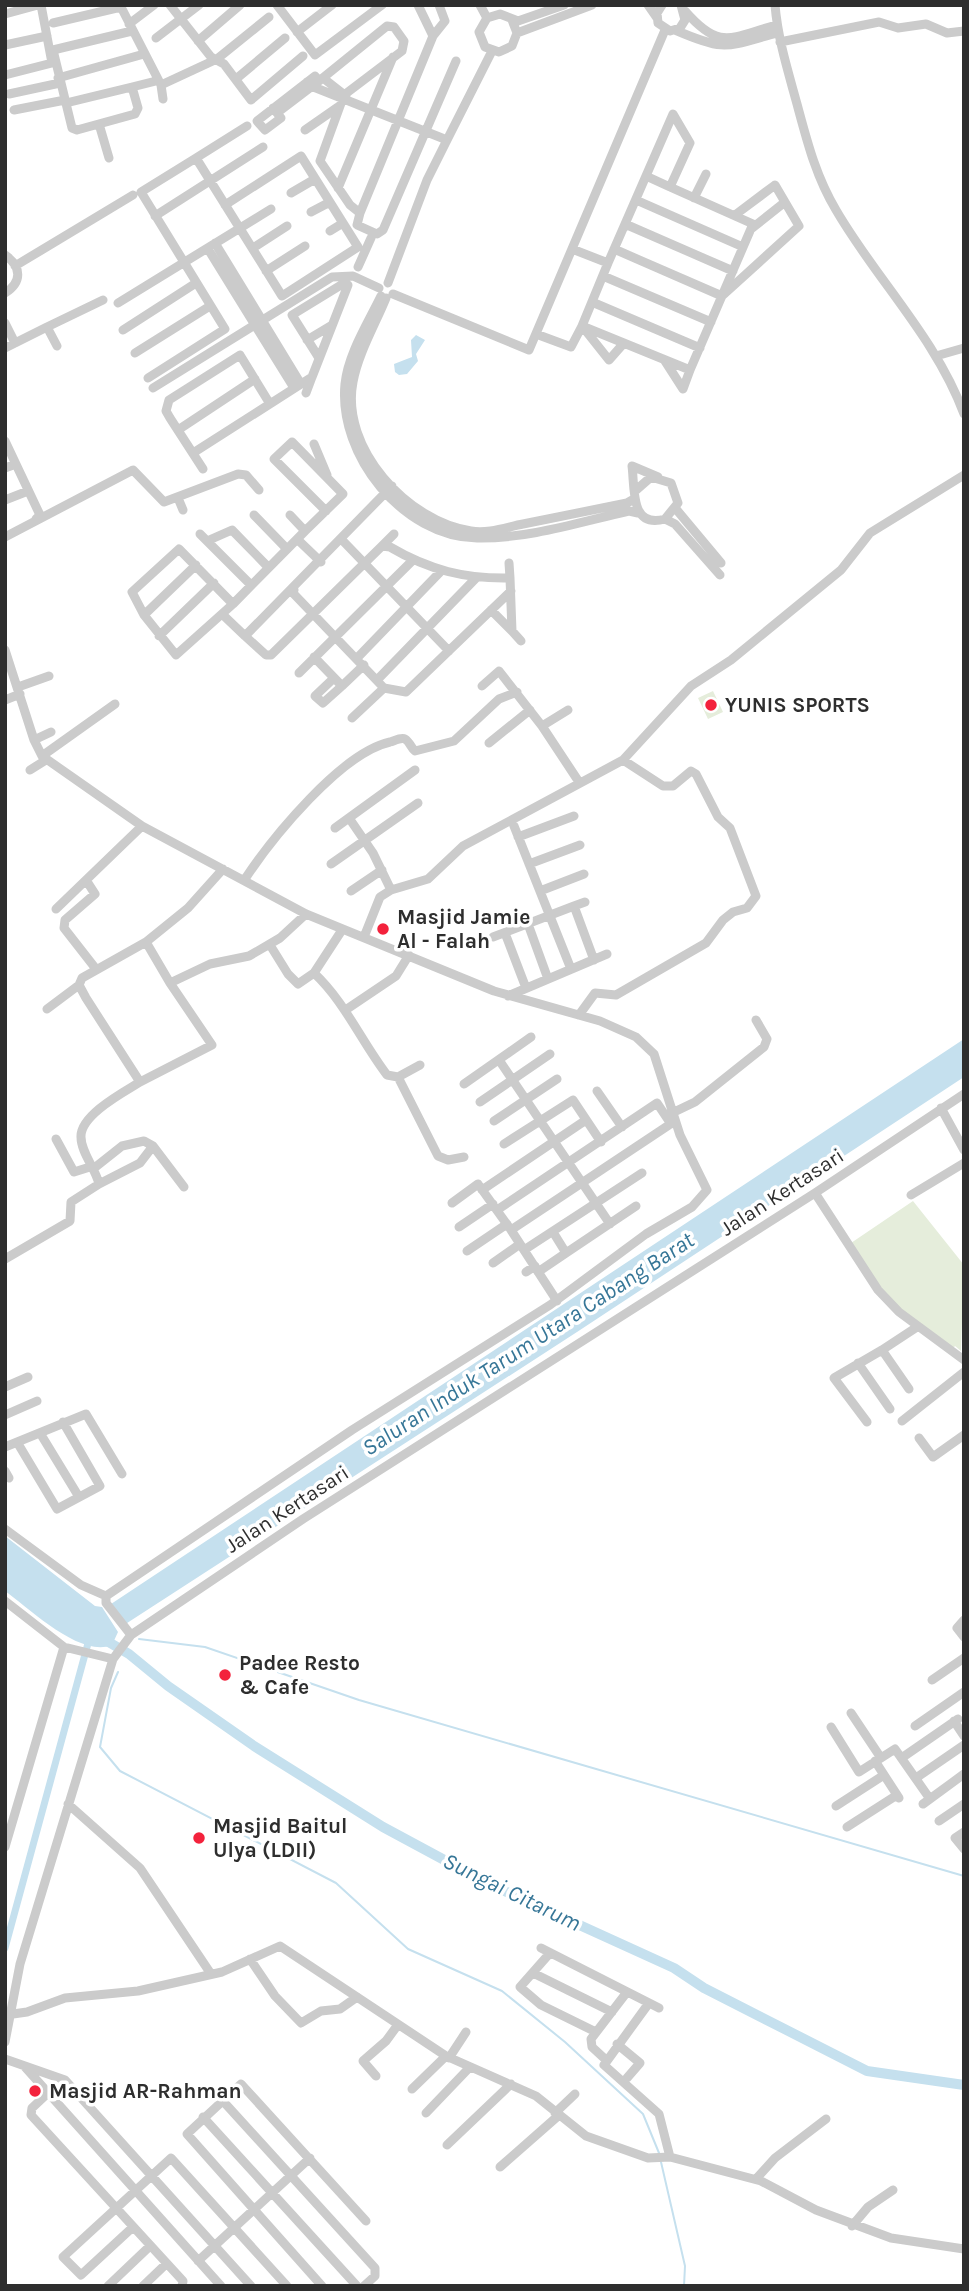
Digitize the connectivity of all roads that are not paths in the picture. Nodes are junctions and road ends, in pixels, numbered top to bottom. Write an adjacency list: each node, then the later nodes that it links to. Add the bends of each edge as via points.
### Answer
1 (40, 5): 20 (street); 32 (street)
2 (154, 5): 26 (street)
3 (170, 5): 23 (street)
4 (199, 5): 23 (street)
5 (240, 5): 36 (street)
6 (332, 5): 29 (street)
7 (382, 5): 29 (street, via 317,55)
8 (418, 5): 33 (street)
9 (439, 5): 33 (street, via 445,21)
10 (480, 5): 19 (street)
11 (564, 5): 24 (street, via 526,20)
12 (593, 5): 30 (street)
13 (648, 5): 22 (street)
14 (662, 5): 22 (street)
15 (775, 5): 31 (street)
16 (121, 6): 25 (street); 26 (street)
17 (280, 6): 29 (street)
18 (683, 8): 27 (street, via 683,24); 31 (street, via 702,30 724,40)
19 (490, 13): 24 (street); 38 (street, via 481,24 480,40)
20 (5, 14)
21 (269, 17): 42 (street)
22 (657, 18): 27 (street)
23 (181, 19): 34 (street); 36 (street)
24 (512, 20): 30 (street)
25 (53, 23)
26 (130, 28): 39 (street); 46 (street, via 53,50)
27 (670, 30): 31 (street, via 713,47); 99 (street)
28 (964, 31): 31 (street, via 947,33 926,24 898,28 879,22)
29 (297, 32)
30 (517, 33): 38 (street, via 512,47)
31 (778, 34): 135 (street, via 806,141 824,188)
32 (47, 36): 37 (street); 44 (street, via 52,63)
33 (433, 36): 57 (street)
34 (156, 38)
35 (285, 38): 45 (street)
36 (198, 41): 42 (street)
37 (5, 45)
38 (492, 51): 64 (street)
39 (144, 54): 46 (street); 48 (street)
40 (303, 56): 45 (street, via 251,100)
41 (394, 56): 47 (street, via 404,41 390,25); 52 (street); 55 (street)
42 (217, 59): 45 (street); 48 (street)
43 (456, 61): 62 (street)
44 (5, 75)
45 (236, 79)
46 (59, 80): 50 (street); 53 (street)
47 (315, 82): 52 (street); 52 (street); 56 (street)
48 (159, 83): 49 (street); 51 (street)
49 (132, 88): 53 (street); 58 (street, via 138,111)
50 (9, 94)
51 (163, 99)
52 (344, 100): 55 (street); 59 (street); 63 (street)
53 (65, 102): 54 (street); 58 (street, via 74,130)
54 (14, 110)
55 (373, 110): 57 (street); 74 (street)
56 (275, 111)
57 (398, 120): 62 (street); 85 (street)
58 (99, 124): 66 (street)
59 (314, 124): 61 (street); 63 (street)
60 (247, 126): 67 (street)
61 (305, 130)
62 (426, 132): 64 (street); 85 (street, via 382,232 357,225)
63 (326, 139): 74 (street, via 320,160)
64 (447, 140): 112 (street)
65 (263, 147): 71 (street)
66 (109, 158)
67 (196, 158): 71 (street); 87 (street, via 141,192)
68 (706, 174): 72 (street)
69 (646, 176): 73 (street); 73 (street, via 673,114 690,143); 78 (street)
70 (315, 178): 75 (street); 79 (street); 81 (street, via 301,156)
71 (210, 180): 81 (street); 87 (street)
72 (701, 184): 77 (street); 82 (street)
73 (670, 187): 77 (street)
74 (338, 188): 85 (street)
75 (291, 193)
76 (133, 195): 106 (street)
77 (694, 198): 82 (street)
78 (636, 200): 89 (street); 97 (street)
79 (330, 202): 84 (street); 88 (street)
80 (785, 202): 86 (street, via 775,185); 92 (street); 114 (street, via 799,226)
81 (226, 205): 91 (street)
82 (713, 206): 86 (street)
83 (271, 209): 91 (street)
84 (312, 212)
85 (360, 213)
86 (735, 215): 92 (street, via 753,224)
87 (155, 216): 104 (street)
88 (343, 223): 93 (street); 101 (street, via 358,247)
89 (625, 224): 100 (street); 109 (street)
90 (287, 226): 98 (street)
91 (239, 227): 95 (street); 98 (street)
92 (751, 229): 97 (street)
93 (330, 231)
94 (371, 237): 102 (street)
95 (212, 246): 104 (street); 119 (street)
96 (305, 246): 108 (street)
97 (743, 247): 109 (street)
98 (253, 248): 108 (street)
99 (572, 249): 105 (street); 126 (street)
100 (614, 249): 105 (street); 114 (street)
101 (354, 250): 102 (street); 108 (street, via 282,296)
102 (365, 253): 107 (street)
103 (5, 255): 106 (street)
104 (184, 263): 111 (street); 117 (street)
105 (608, 263): 110 (street)
106 (15, 266): 113 (street, via 19,281)
107 (358, 267)
108 (266, 271)
109 (733, 271): 114 (street)
110 (603, 276): 116 (street); 120 (street)
111 (196, 283): 118 (street); 125 (street)
112 (386, 292): 119 (street, via 353,276 332,277); 126 (street, via 529,350); 159 (street, via 352,383 354,418 368,454)
113 (5, 293)
114 (722, 296): 120 (street)
115 (103, 300): 124 (street)
116 (592, 302): 123 (street); 132 (street)
117 (118, 303)
118 (210, 306): 134 (street); 140 (street, via 225,329)
119 (258, 322): 142 (street); 143 (street)
120 (711, 322): 132 (street)
121 (5, 323): 128 (street)
122 (332, 324): 127 (street); 127 (street, via 348,285 292,315); 136 (street)
123 (582, 326): 126 (street, via 571,347); 129 (street); 129 (street, via 609,360)
124 (47, 327): 128 (street); 130 (street)
125 (123, 331)
126 (536, 334)
127 (307, 340): 136 (street)
128 (15, 343): 131 (street)
129 (624, 343): 137 (street)
130 (57, 346)
131 (5, 348)
132 (700, 348): 138 (street)
133 (964, 348): 135 (street)
134 (135, 353)
135 (936, 356): 146 (street)
136 (319, 358): 139 (street)
137 (664, 359): 138 (street); 138 (street, via 683,388)
138 (690, 370)
139 (312, 377): 142 (street); 144 (street)
140 (148, 378)
141 (255, 379): 145 (street); 147 (street); 147 (street, via 240,355 169,400 166,411)
142 (297, 386): 145 (street)
143 (153, 388)
144 (306, 393)
145 (270, 404): 150 (street)
146 (964, 414)
147 (178, 430): 150 (street)
148 (5, 441): 151 (street)
149 (314, 444): 156 (street)
150 (193, 453): 153 (street)
151 (16, 464): 152 (street); 158 (street)
152 (5, 468)
153 (203, 469)
154 (964, 475): 231 (street, via 870,533 841,570 682,694)
155 (658, 477): 160 (street, via 644,480); 160 (street, via 632,467); 163 (street, via 676,488)
156 (330, 480): 165 (street, via 347,490); 165 (street, via 292,442 274,460)
157 (259, 490): 161 (street, via 246,474 238,474)
158 (28, 491): 162 (street); 170 (street)
159 (391, 491): 166 (street); 172 (street, via 433,527 499,537)
160 (634, 495): 167 (street); 172 (street, via 628,503)
161 (178, 498): 164 (street); 170 (street, via 162,501 133,470)
162 (5, 500)
163 (676, 509): 171 (street); 183 (street)
164 (183, 510)
165 (326, 510): 173 (street)
166 (372, 511): 177 (street); 181 (street)
167 (638, 513): 171 (street, via 650,521); 172 (street)
168 (254, 515): 179 (street)
169 (290, 515): 173 (street)
170 (40, 519): 175 (street)
171 (665, 519): 188 (street, via 675,524)
172 (545, 525)
173 (305, 531): 176 (street)
174 (394, 534): 178 (street)
175 (5, 536)
176 (297, 539): 179 (street); 181 (street)
177 (344, 542): 181 (street); 184 (street)
178 (382, 546): 180 (street); 184 (street)
179 (287, 549): 186 (street)
180 (413, 559): 187 (street); 193 (street)
181 (321, 562): 194 (street)
182 (509, 563): 190 (street)
183 (721, 563)
184 (365, 564): 193 (street); 199 (street)
185 (196, 565): 191 (street); 201 (street); 201 (street, via 177,549 135,588 132,595)
186 (268, 567): 192 (street); 192 (street, via 232,530 204,537)
187 (440, 572): 189 (street); 197 (street)
188 (720, 575)
189 (476, 578): 190 (street); 202 (street)
190 (510, 578): 195 (street)
191 (214, 583): 196 (street); 204 (street)
192 (251, 584): 196 (street)
193 (385, 586): 197 (street); 206 (street)
194 (291, 591): 199 (street); 205 (street)
195 (511, 591): 198 (street); 203 (street)
196 (233, 604): 200 (street)
197 (407, 607): 202 (street); 211 (street)
198 (491, 610): 203 (street); 209 (street)
199 (313, 613): 205 (street, via 271,655); 206 (street)
200 (222, 614): 204 (street, via 176,655); 205 (street)
201 (144, 615): 204 (street)
202 (428, 628): 209 (street); 215 (street)
203 (512, 631): 207 (street)
204 (159, 636)
205 (245, 636)
206 (336, 636): 210 (street); 211 (street)
207 (521, 641)
208 (5, 650): 219 (street)
209 (449, 651): 218 (street, via 406,692)
210 (314, 657): 212 (street); 214 (street)
211 (360, 661): 215 (street); 216 (street)
212 (299, 673)
213 (49, 676): 219 (street)
214 (334, 678): 216 (street); 216 (street, via 315,696 323,704)
215 (378, 679): 218 (street)
216 (342, 686)
217 (482, 686): 220 (street, via 497,671)
218 (384, 688): 225 (street)
219 (19, 690): 221 (street); 228 (street)
220 (517, 692): 223 (street); 249 (street, via 499,699 453,741 415,751 400,739 383,744 342,770 307,802)
221 (5, 700)
222 (115, 704): 230 (street)
223 (530, 710): 226 (street); 229 (street)
224 (568, 710): 226 (street)
225 (352, 718)
226 (542, 726): 234 (street)
227 (51, 732): 228 (street)
228 (34, 740): 230 (street)
229 (489, 744)
230 (44, 758): 233 (street); 238 (street)
231 (623, 761): 234 (street); 279 (street, via 663,786 673,786 691,771 696,774 718,817 730,828 756,896 747,908 723,920 706,943 616,995 595,993)
232 (415, 770): 237 (street)
233 (30, 771)
234 (579, 782): 251 (street, via 463,846 428,879)
235 (418, 803): 242 (street)
236 (574, 816): 241 (street)
237 (349, 818): 240 (street); 242 (street)
238 (142, 826): 246 (street); 250 (street)
239 (514, 827): 241 (street)
240 (335, 828)
241 (518, 837): 245 (street)
242 (365, 841): 244 (street); 247 (street)
243 (580, 845): 245 (street)
244 (331, 864)
245 (529, 864): 253 (street)
246 (223, 869): 249 (street); 264 (street, via 188,908)
247 (382, 870): 251 (street); 252 (street)
248 (584, 874): 253 (street)
249 (246, 879): 257 (street)
250 (86, 880): 256 (street); 269 (street, via 95,894 65,920 65,928)
251 (391, 890): 262 (street, via 380,897)
252 (351, 891)
253 (540, 891): 258 (street)
254 (585, 902): 255 (street)
255 (574, 906): 258 (street); 268 (street)
256 (56, 909)
257 (306, 914): 260 (street); 265 (street)
258 (550, 916): 259 (street); 270 (street)
259 (528, 924): 261 (street); 272 (street)
260 (342, 930): 262 (street); 271 (street)
261 (505, 933): 263 (street); 275 (street)
262 (364, 937): 267 (street)
263 (494, 937)
264 (146, 942): 269 (street); 273 (street)
265 (270, 945): 271 (street, via 295,984); 273 (street, via 249,956 210,964)
266 (607, 954): 268 (street)
267 (409, 955): 276 (street); 278 (street, via 396,976)
268 (594, 960): 270 (street)
269 (96, 969): 274 (street)
270 (571, 970): 272 (street)
271 (314, 972): 278 (street)
272 (548, 979): 275 (street)
273 (170, 984): 288 (street, via 212,1045)
274 (79, 985): 277 (street); 288 (street)
275 (526, 988): 276 (street)
276 (508, 996): 279 (street)
277 (47, 1009)
278 (347, 1009): 285 (street, via 375,1059 387,1075)
279 (579, 1015): 295 (street, via 626,1031 650,1048)
280 (756, 1020): 295 (street, via 766,1039 764,1047)
281 (531, 1037): 283 (street)
282 (550, 1054): 287 (street)
283 (499, 1060): 287 (street); 289 (street)
284 (420, 1065): 285 (street)
285 (398, 1077): 306 (street, via 438,1156 448,1160)
286 (557, 1079): 292 (street)
287 (512, 1080): 292 (street); 293 (street)
288 (141, 1082): 309 (street, via 103,1106 82,1129 81,1139)
289 (464, 1084)
290 (597, 1091): 299 (street)
291 (964, 1094): 294 (street, Jalan Kertasari)
292 (526, 1100): 297 (street); 298 (street)
293 (480, 1102)
294 (942, 1108): 305 (street); 315 (street, Jalan Kertasari)
295 (673, 1119): 299 (street, via 657,1103); 311 (street); 332 (street, via 707,1189 692,1207 646,1234)
296 (586, 1120): 298 (street, via 573,1100); 301 (street); 302 (street)
297 (494, 1121)
298 (540, 1121): 301 (street); 303 (street)
299 (622, 1127): 302 (street)
300 (56, 1139): 309 (street, via 74,1172)
301 (553, 1141): 307 (street); 314 (street)
302 (601, 1142): 307 (street)
303 (505, 1144)
304 (153, 1146): 309 (street, via 133,1141); 312 (street, via 140,1163); 313 (street)
305 (964, 1150)
306 (464, 1157)
307 (567, 1161): 311 (street); 320 (street)
308 (964, 1163): 316 (street)
309 (93, 1168): 312 (street)
310 (642, 1173): 318 (street)
311 (581, 1182): 318 (street); 323 (street)
312 (99, 1184): 328 (street, via 71,1202 70,1221)
313 (184, 1187)
314 (482, 1190): 317 (street, via 478,1184); 320 (street)
315 (815, 1193): 333 (street, via 878,1290); 358 (street, Jalan Kertasari, via 303,1519)
316 (911, 1195)
317 (452, 1203)
318 (596, 1203): 321 (street); 324 (street)
319 (636, 1206): 321 (street)
320 (495, 1207): 322 (street); 323 (street)
321 (610, 1224): 327 (street)
322 (459, 1227)
323 (509, 1227): 325 (street); 326 (street)
324 (553, 1232): 325 (street); 327 (street)
325 (522, 1247): 329 (street); 330 (street)
326 (467, 1251)
327 (566, 1253): 330 (street)
328 (5, 1259)
329 (493, 1263)
330 (536, 1269): 331 (street); 332 (street)
331 (526, 1272)
332 (557, 1301): 355 (street, via 363,1423)
333 (917, 1327): 334 (street); 335 (street)
334 (882, 1350): 336 (street); 340 (street)
335 (962, 1356)
336 (858, 1363): 342 (street); 346 (street, via 834,1378)
337 (964, 1372): 344 (street)
338 (29, 1377): 339 (street)
339 (5, 1387)
340 (909, 1389)
341 (37, 1401): 343 (street)
342 (890, 1409)
343 (5, 1415)
344 (902, 1421)
345 (63, 1422): 347 (street); 352 (street, via 86,1414); 353 (street, via 100,1486)
346 (867, 1422)
347 (40, 1433): 350 (street); 353 (street)
348 (964, 1435): 349 (street, via 933,1457)
349 (919, 1438)
350 (17, 1442): 351 (street); 353 (street, via 57,1509)
351 (5, 1447)
352 (122, 1474)
353 (79, 1497)
354 (5, 1529): 355 (street)
355 (106, 1600): 358 (street)
356 (5, 1601): 360 (street)
357 (964, 1620): 359 (street, via 957,1628)
358 (129, 1637): 361 (street, Jalan Kertasari)
359 (964, 1637)
360 (64, 1647): 361 (street); 381 (street)
361 (111, 1657): 375 (street)
362 (964, 1657): 363 (street)
363 (932, 1680)
364 (964, 1692): 366 (street)
365 (851, 1713): 371 (street)
366 (915, 1726)
367 (831, 1727): 371 (street, via 859,1772)
368 (964, 1735): 370 (street, via 956,1720)
369 (964, 1745): 374 (street)
370 (903, 1757): 371 (street, via 895,1749); 374 (street)
371 (878, 1760): 373 (street)
372 (964, 1774): 374 (street, via 926,1801)
373 (884, 1775): 377 (street); 379 (street, via 899,1797)
374 (916, 1778)
375 (68, 1804): 387 (street, via 140,1868); 393 (street, via 20,1964)
376 (964, 1804): 378 (street)
377 (836, 1806)
378 (939, 1821)
379 (846, 1827)
380 (964, 1832): 382 (street, via 955,1838)
381 (5, 1847)
382 (964, 1849)
383 (541, 1948): 384 (street)
384 (550, 1953): 386 (street); 388 (street)
385 (250, 1959): 387 (street); 389 (street, via 280,1945); 389 (street, via 275,1996 301,2023 321,2011 340,2009)
386 (533, 1973): 392 (street); 394 (street, via 520,1987 541,2005)
387 (211, 1974): 393 (street, via 138,1991 65,1998)
388 (627, 1992): 390 (street); 392 (street)
389 (357, 1997): 395 (street)
390 (649, 2003): 391 (street); 400 (street)
391 (659, 2008)
392 (612, 2012): 398 (street)
393 (13, 2014): 399 (street)
394 (567, 2017): 396 (street); 398 (street)
395 (397, 2026): 401 (street); 406 (street, via 363,2061)
396 (562, 2027)
397 (466, 2032): 401 (street)
398 (596, 2032): 403 (street, via 590,2043)
399 (5, 2042)
400 (617, 2044): 403 (street); 407 (street, via 640,2063)
401 (447, 2057): 405 (street); 409 (street)
402 (5, 2059): 404 (street)
403 (606, 2059): 419 (street, via 606,2070 660,2114)
404 (24, 2066): 410 (street); 421 (street, via 65,2080)
405 (470, 2067): 408 (street); 413 (street)
406 (376, 2076)
407 (627, 2078)
408 (511, 2084): 414 (street, via 536,2095); 417 (street)
409 (412, 2089)
410 (48, 2093): 424 (street); 427 (street, via 31,2115)
411 (575, 2094): 414 (street)
412 (222, 2100): 415 (street); 418 (street, via 237,2086 244,2086); 422 (street)
413 (426, 2113)
414 (556, 2115): 419 (street, via 586,2136); 420 (street)
415 (204, 2117): 426 (street); 428 (street, via 188,2138)
416 (826, 2119): 423 (street, via 775,2158)
417 (447, 2145)
418 (310, 2158): 422 (street); 429 (street)
419 (662, 2158): 423 (street)
420 (500, 2167)
421 (151, 2175): 424 (street); 432 (street, via 167,2160 174,2160); 434 (street)
422 (292, 2175): 426 (street); 446 (street, via 375,2268 375,2276)
423 (756, 2179): 430 (street)
424 (135, 2190): 427 (street); 436 (street)
425 (893, 2190): 430 (street, via 868,2207)
426 (273, 2193): 428 (street); 445 (street)
427 (116, 2207): 431 (street); 431 (street, via 63,2257 81,2275)
428 (254, 2210): 432 (street); 444 (street)
429 (366, 2221)
430 (852, 2226): 435 (street, via 891,2238)
431 (133, 2227): 433 (street)
432 (234, 2228): 434 (street); 443 (street)
433 (150, 2246): 437 (street); 438 (street)
434 (215, 2246): 436 (street); 442 (street)
435 (964, 2249)
436 (198, 2261): 441 (street)
437 (166, 2264): 439 (street); 440 (street)
438 (108, 2286)
439 (143, 2286)
440 (183, 2286)
441 (220, 2286)
442 (251, 2286)
443 (287, 2286)
444 (322, 2286)
445 (357, 2286)
446 (364, 2286)

